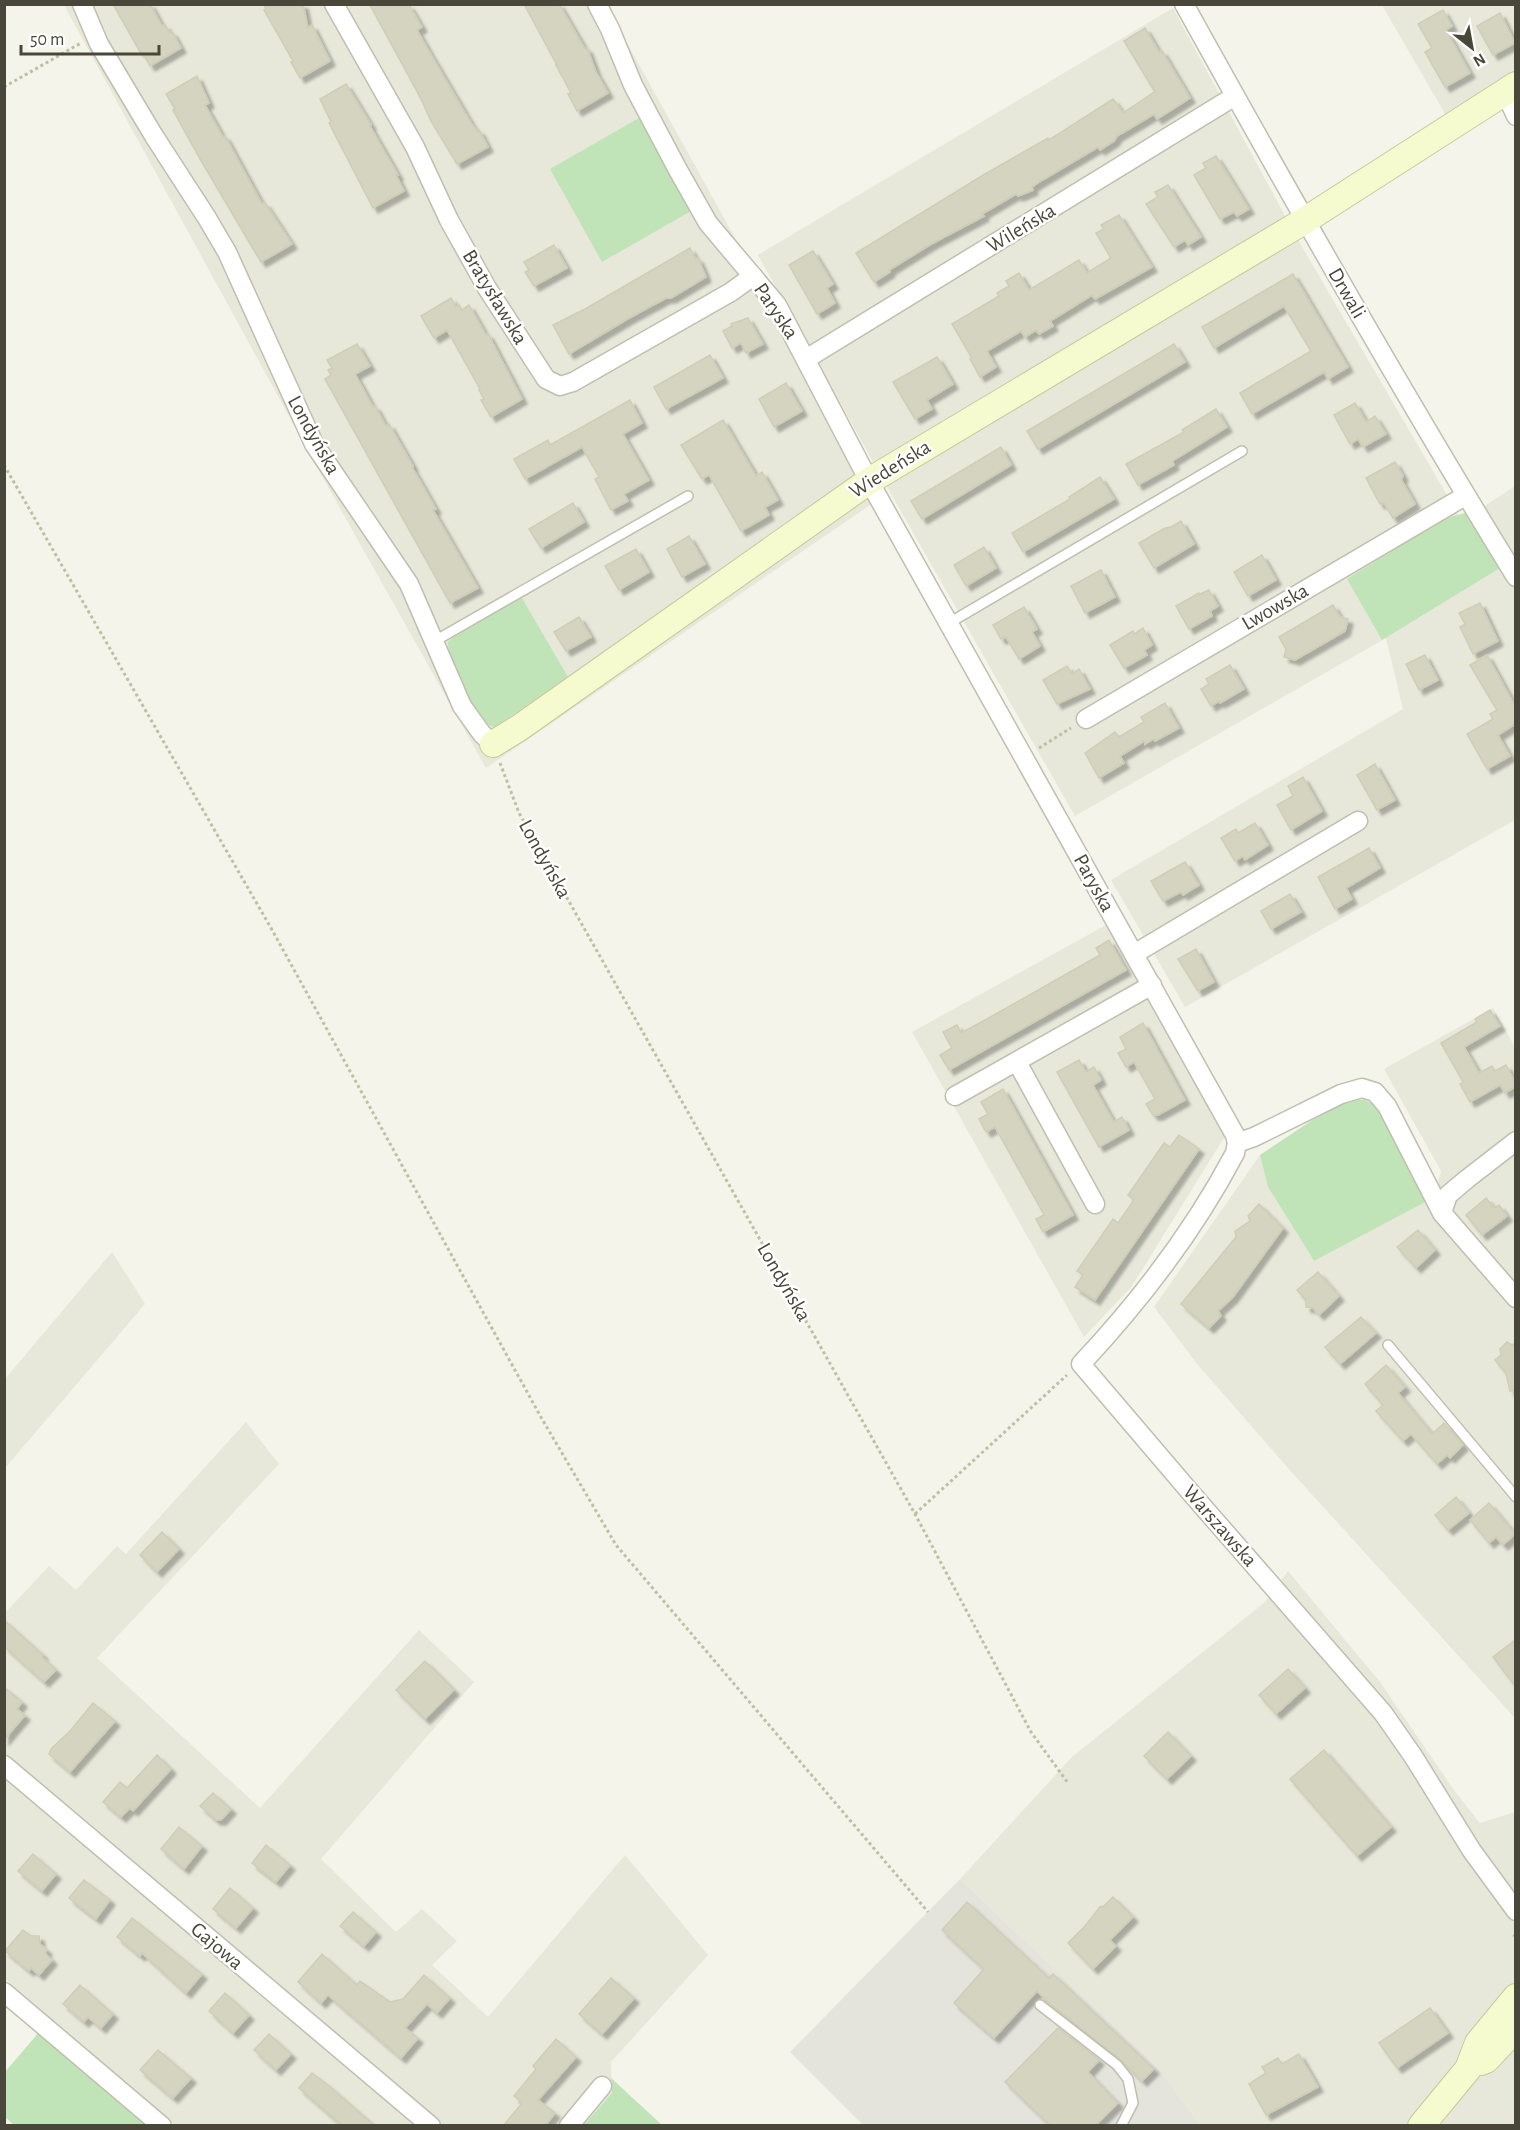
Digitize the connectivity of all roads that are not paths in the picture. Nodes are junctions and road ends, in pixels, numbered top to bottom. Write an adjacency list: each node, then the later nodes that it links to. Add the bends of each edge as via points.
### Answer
1 (82, 4): 17 (street, Londyńska, via 154,136 226,252 314,444 409,584)
2 (334, 4): 9 (street, Bratysławska, via 415,147 487,288 546,379 560,386 573,382)
3 (597, 4): 9 (street, Paryska, via 639,96 708,224)
4 (1184, 4): 6 (street, Drwali)
5 (1515, 85): 7 (street, via 1511,105); 8 (street, Wiedeńska)
6 (1235, 96): 8 (street, Drwali); 10 (street, Wileńska)
7 (1515, 116)
8 (1304, 221): 12 (street, Wiedeńska); 14 (street, Drwali)
9 (753, 276): 10 (street, Paryska, via 777,305)
10 (806, 359): 12 (street, Paryska)
11 (1242, 451): 16 (lane)
12 (869, 481): 16 (street, Paryska); 19 (street, Wiedeńska)
13 (688, 496): 17 (lane)
14 (1465, 496): 15 (street, Drwali); 18 (street, Lwowska)
15 (1515, 577)
16 (949, 623): 21 (street, Paryska)
17 (433, 642): 19 (street, Londyńska, via 462,706)
18 (1086, 719)
19 (493, 744)
20 (1358, 822): 21 (street)
21 (1134, 954): 22 (street, Paryska)
22 (1152, 986): 23 (street); 26 (street, Paryska)
23 (1017, 1062): 24 (street); 27 (street)
24 (956, 1096)
25 (1515, 1141): 28 (street, via 1449,1196)
26 (1237, 1143): 28 (street, via 1341,1094 1362,1088 1375,1092 1387,1106); 33 (street, Warszawska, via 1232,1159 1173,1254 1127,1314 1081,1364 1383,1713)
27 (1095, 1203)
28 (1442, 1213): 29 (street)
29 (1515, 1298)
30 (1388, 1345): 31 (lane)
31 (1515, 1497)
32 (4, 1765): 41 (street, Gajowa)
33 (1515, 1911)
34 (4, 1992): 40 (street)
35 (1515, 1997): 38 (street, via 1478,2043)
36 (1040, 2005): 43 (lane, via 1117,2065 1128,2079 1133,2103)
37 (1515, 2028): 38 (street, via 1486,2060)
38 (1468, 2069): 44 (street)
39 (602, 2086): 42 (street)
40 (162, 2126)
41 (431, 2126)
42 (569, 2126)
43 (1121, 2126)
44 (1421, 2126)

